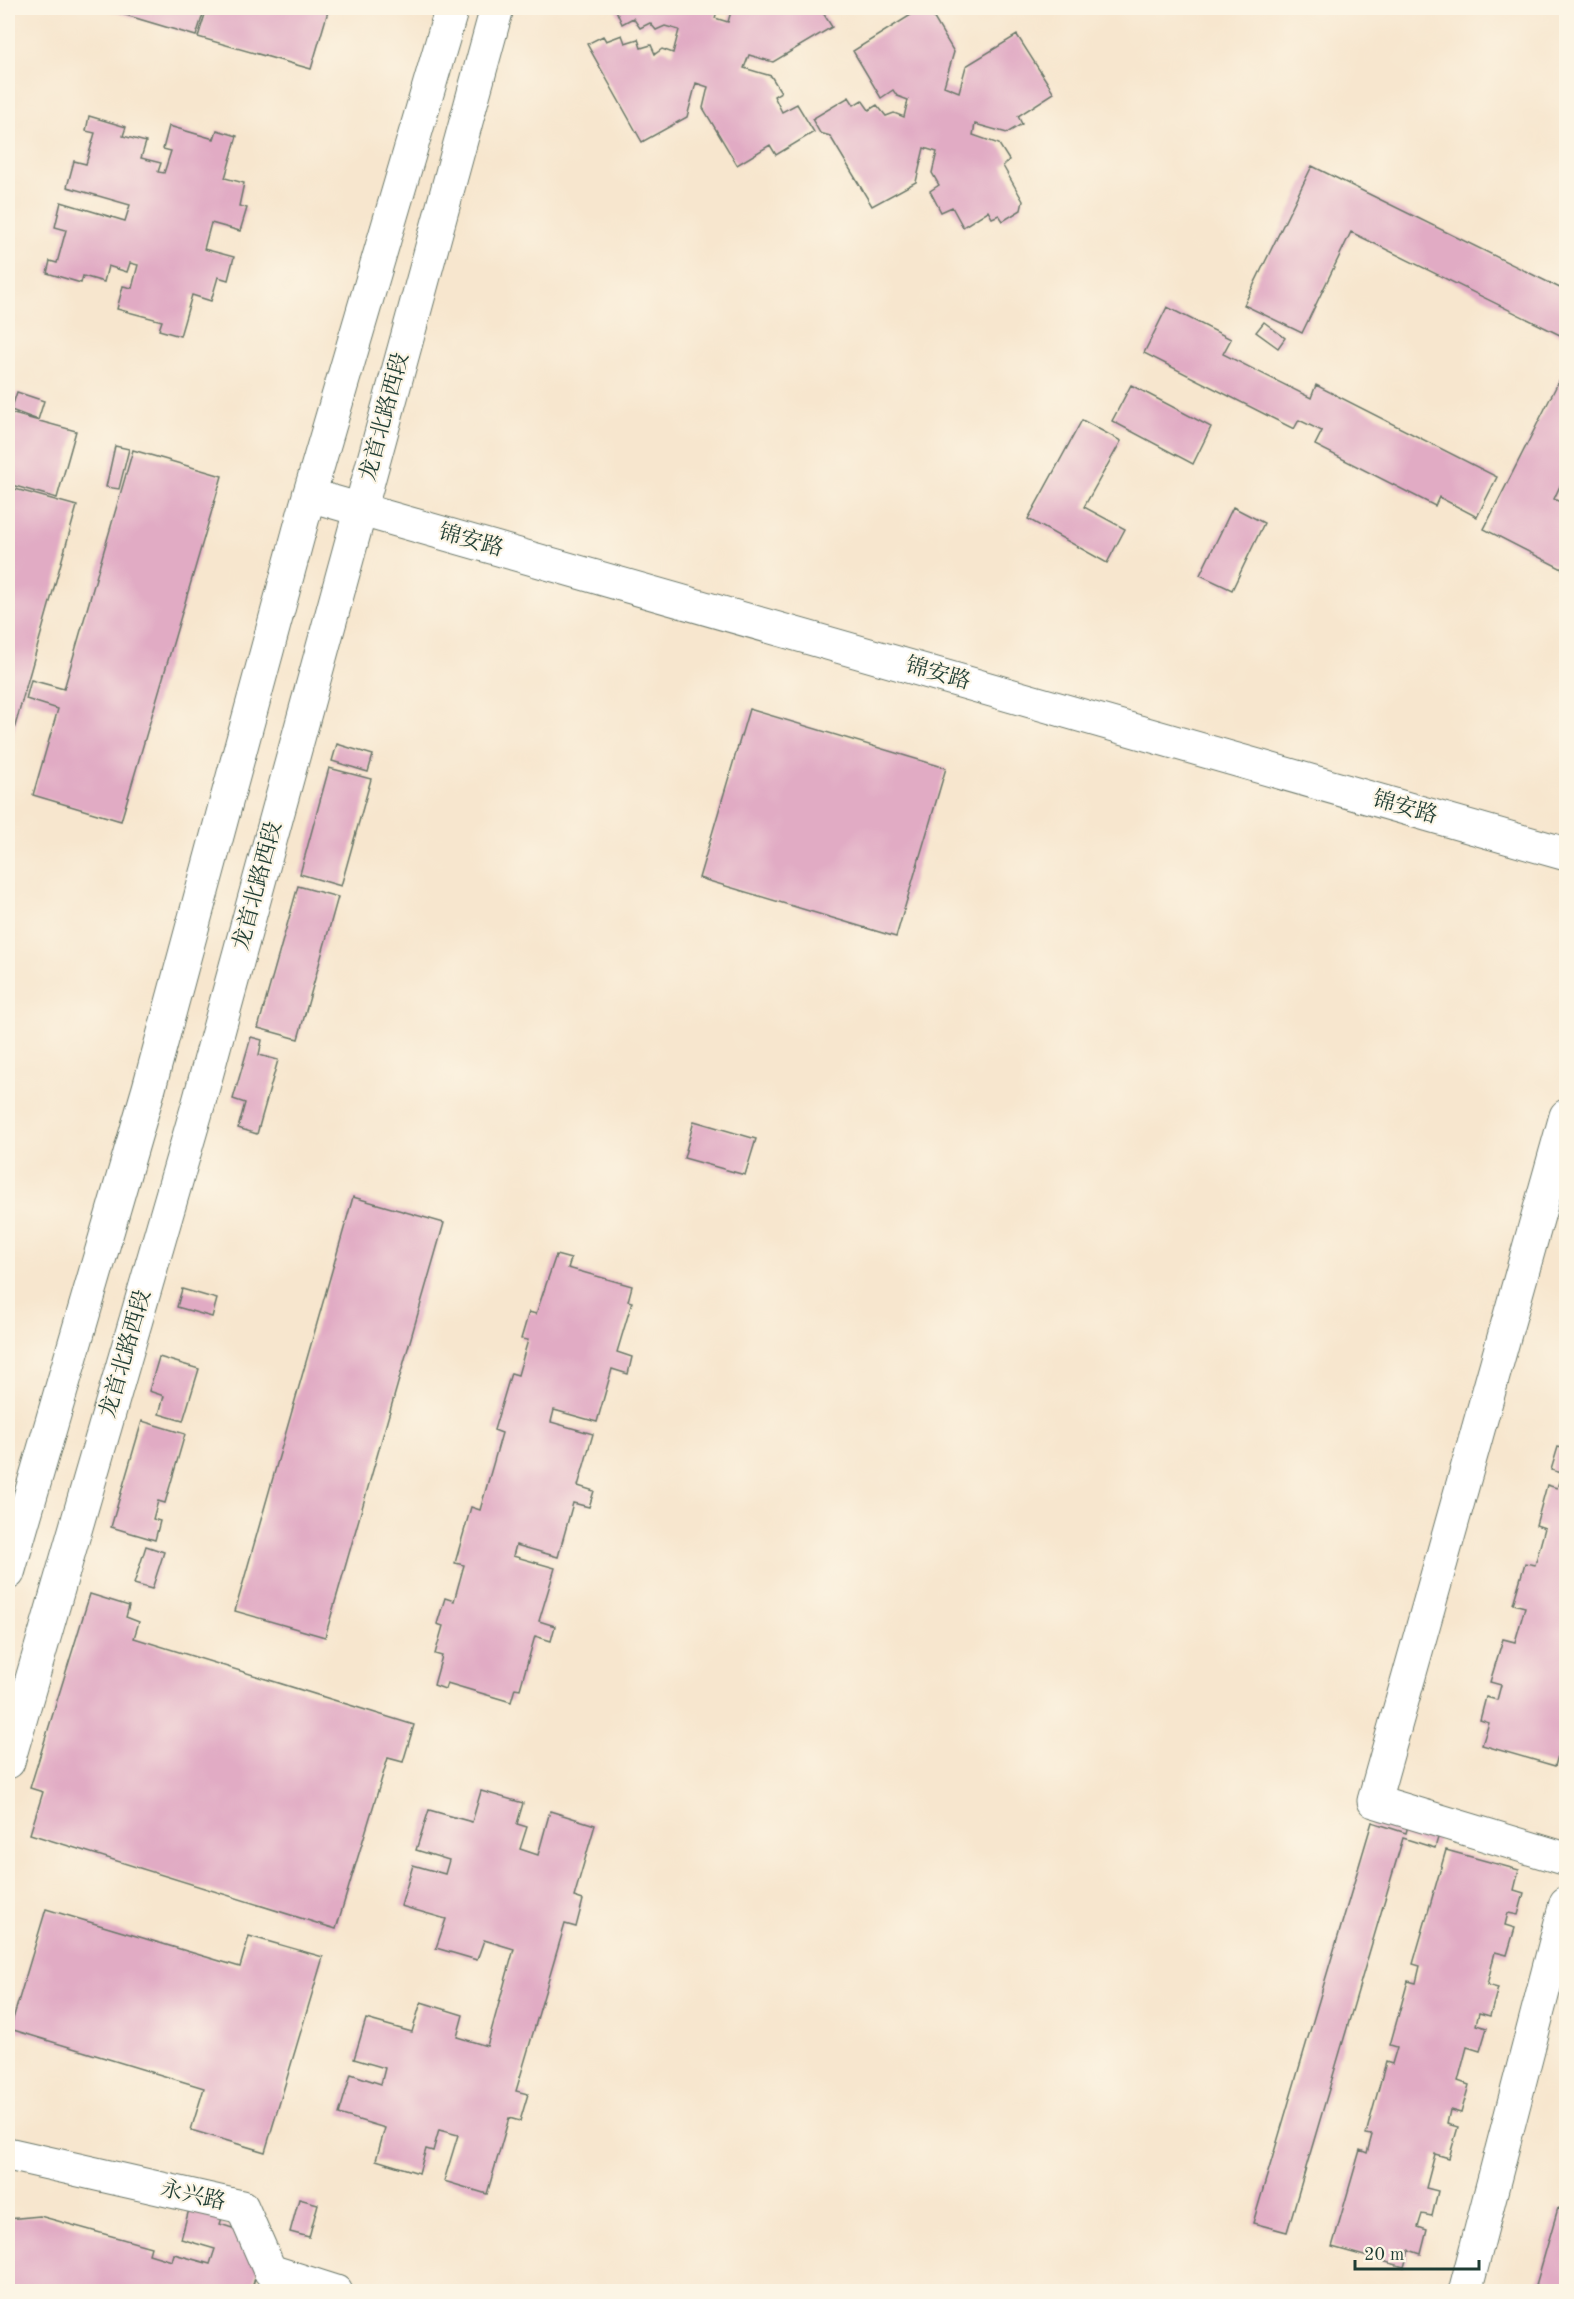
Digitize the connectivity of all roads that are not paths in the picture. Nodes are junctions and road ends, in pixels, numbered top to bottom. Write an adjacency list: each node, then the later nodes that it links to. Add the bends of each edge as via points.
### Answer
1 (452, 8): 3 (street)
2 (497, 8): 4 (street, 龙首北路西段)
3 (309, 495): 4 (street, 锦安路); 7 (street, via 148,1088)
4 (360, 510): 5 (street, 锦安路); 8 (street, 龙首北路西段, via 199,1102)
5 (1566, 854)
6 (1566, 1116): 9 (street, via 1374,1801)
7 (8, 1573)
8 (8, 1762)
9 (1566, 1859)
10 (1566, 1903): 13 (street)
11 (8, 2154): 12 (street, 永兴路, via 242,2207 270,2271)
12 (336, 2292)
13 (1465, 2292)

